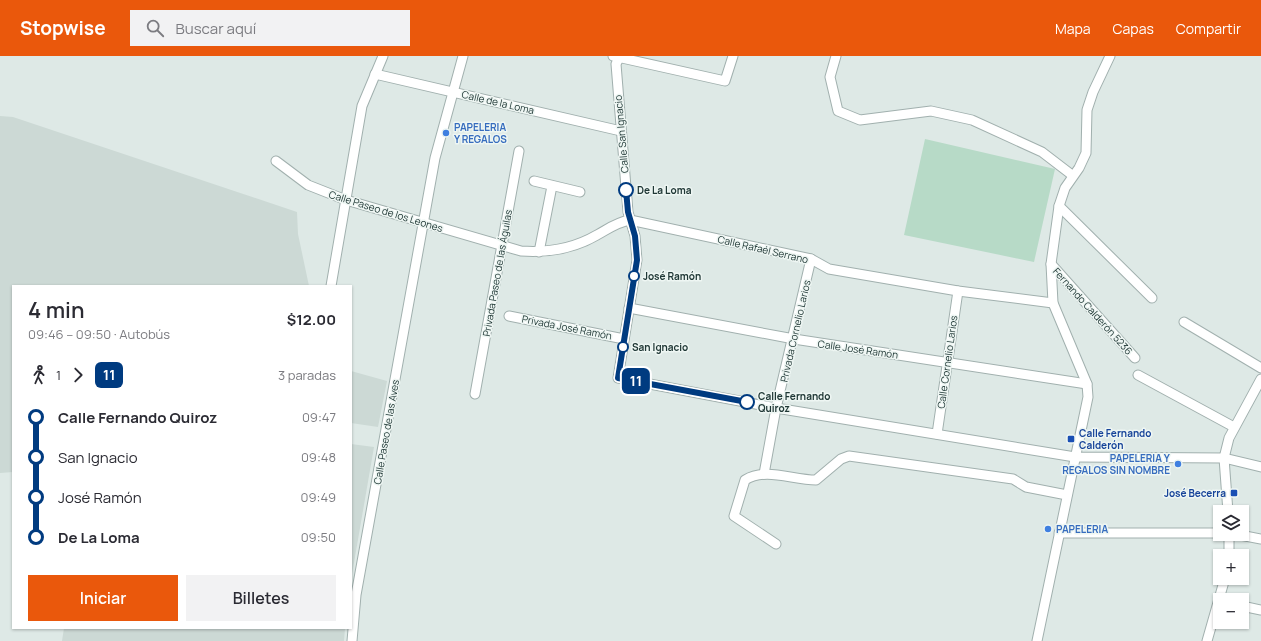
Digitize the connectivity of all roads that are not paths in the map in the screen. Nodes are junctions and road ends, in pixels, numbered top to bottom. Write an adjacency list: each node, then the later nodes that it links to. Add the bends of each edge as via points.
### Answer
1 (383, 56): 8 (street)
2 (463, 56): 9 (street, Calle Paseo de las Aves)
3 (734, 56): 6 (street, via 725,81)
4 (836, 56): 13 (street, via 830,77 838,111 860,120 931,111 972,120 1042,152)
5 (1119, 56): 7 (street)
6 (617, 57): 10 (street, Calle San Ignacio)
7 (1110, 57): 13 (street, via 1087,110 1086,153 1079,168)
8 (375, 74): 9 (street, Calle de la Loma); 17 (street, via 362,106)
9 (452, 92): 10 (street, Calle de la Loma); 20 (street, Calle Paseo de las Aves, via 435,158)
10 (621, 131): 19 (street, Calle San Ignacio)
11 (518, 151): 21 (street, Privada Paseo de las Águilas)
12 (276, 161): 17 (street, Calle Paseo de los Leones, via 308,185)
13 (1072, 175): 18 (street)
14 (534, 182): 15 (street)
15 (552, 186): 16 (street); 22 (street)
16 (580, 192)
17 (346, 200): 20 (street, Calle Paseo de los Leones); 25 (street)
18 (1059, 206): 24 (street); 27 (street)
19 (630, 220): 22 (street, via 621,222 580,244); 23 (street, Calle Rafaél Serrano); 29 (street, Calle San Ignacio, via 635,236 637,260)
20 (423, 223): 21 (street, Calle Paseo de los Leones); 60 (street, Calle Paseo de las Aves, via 356,595)
21 (502, 247): 22 (street); 40 (street, Privada Paseo de las Águilas)
22 (539, 252)
23 (811, 259): 26 (street, Calle Rafaél Serrano, via 829,269); 33 (street, Privada Cornelio Larios)
24 (1051, 264): 28 (street); 34 (street, Fernando Calderón 5236)
25 (331, 285)
26 (958, 291): 28 (street, Calle Rafaél Serrano); 35 (street, Calle Cornelio Larios)
27 (1152, 298)
28 (1053, 303): 39 (street)
29 (629, 308): 32 (street, Calle San Ignacio); 33 (street, Calle José Ramón)
30 (509, 316): 32 (street, Privada José Ramón)
31 (1184, 322): 36 (street)
32 (624, 338): 43 (street, Calle San Ignacio, via 618,378)
33 (794, 339): 35 (street, Calle José Ramón); 43 (street, Privada Cornelio Larios)
34 (1135, 358)
35 (946, 362): 39 (street, Calle José Ramón); 45 (street, Calle Cornelio Larios)
36 (1261, 368)
37 (1138, 375): 44 (street)
38 (1261, 379): 41 (street)
39 (1087, 384): 46 (street, via 1088,397)
40 (475, 394)
41 (1251, 397): 42 (street); 44 (street)
42 (1261, 400)
43 (776, 408): 45 (street); 49 (street, Privada Cornelio Larios)
44 (1234, 427): 47 (street)
45 (937, 434): 46 (street)
46 (1075, 457): 47 (street); 50 (street)
47 (1224, 458): 48 (street); 51 (street)
48 (1261, 467)
49 (764, 474): 50 (street, via 816,480 841,459 849,456 1013,479 1026,487); 56 (street, via 745,480 734,516)
50 (1067, 495): 52 (street)
51 (1227, 505)
52 (1059, 533): 53 (street); 61 (street)
53 (1213, 533)
54 (1249, 537): 55 (street)
55 (1261, 539)
56 (776, 544)
57 (1249, 607): 58 (street)
58 (1261, 610)
59 (1213, 621): 62 (street)
60 (352, 641)
61 (1036, 641)
62 (1207, 641)

